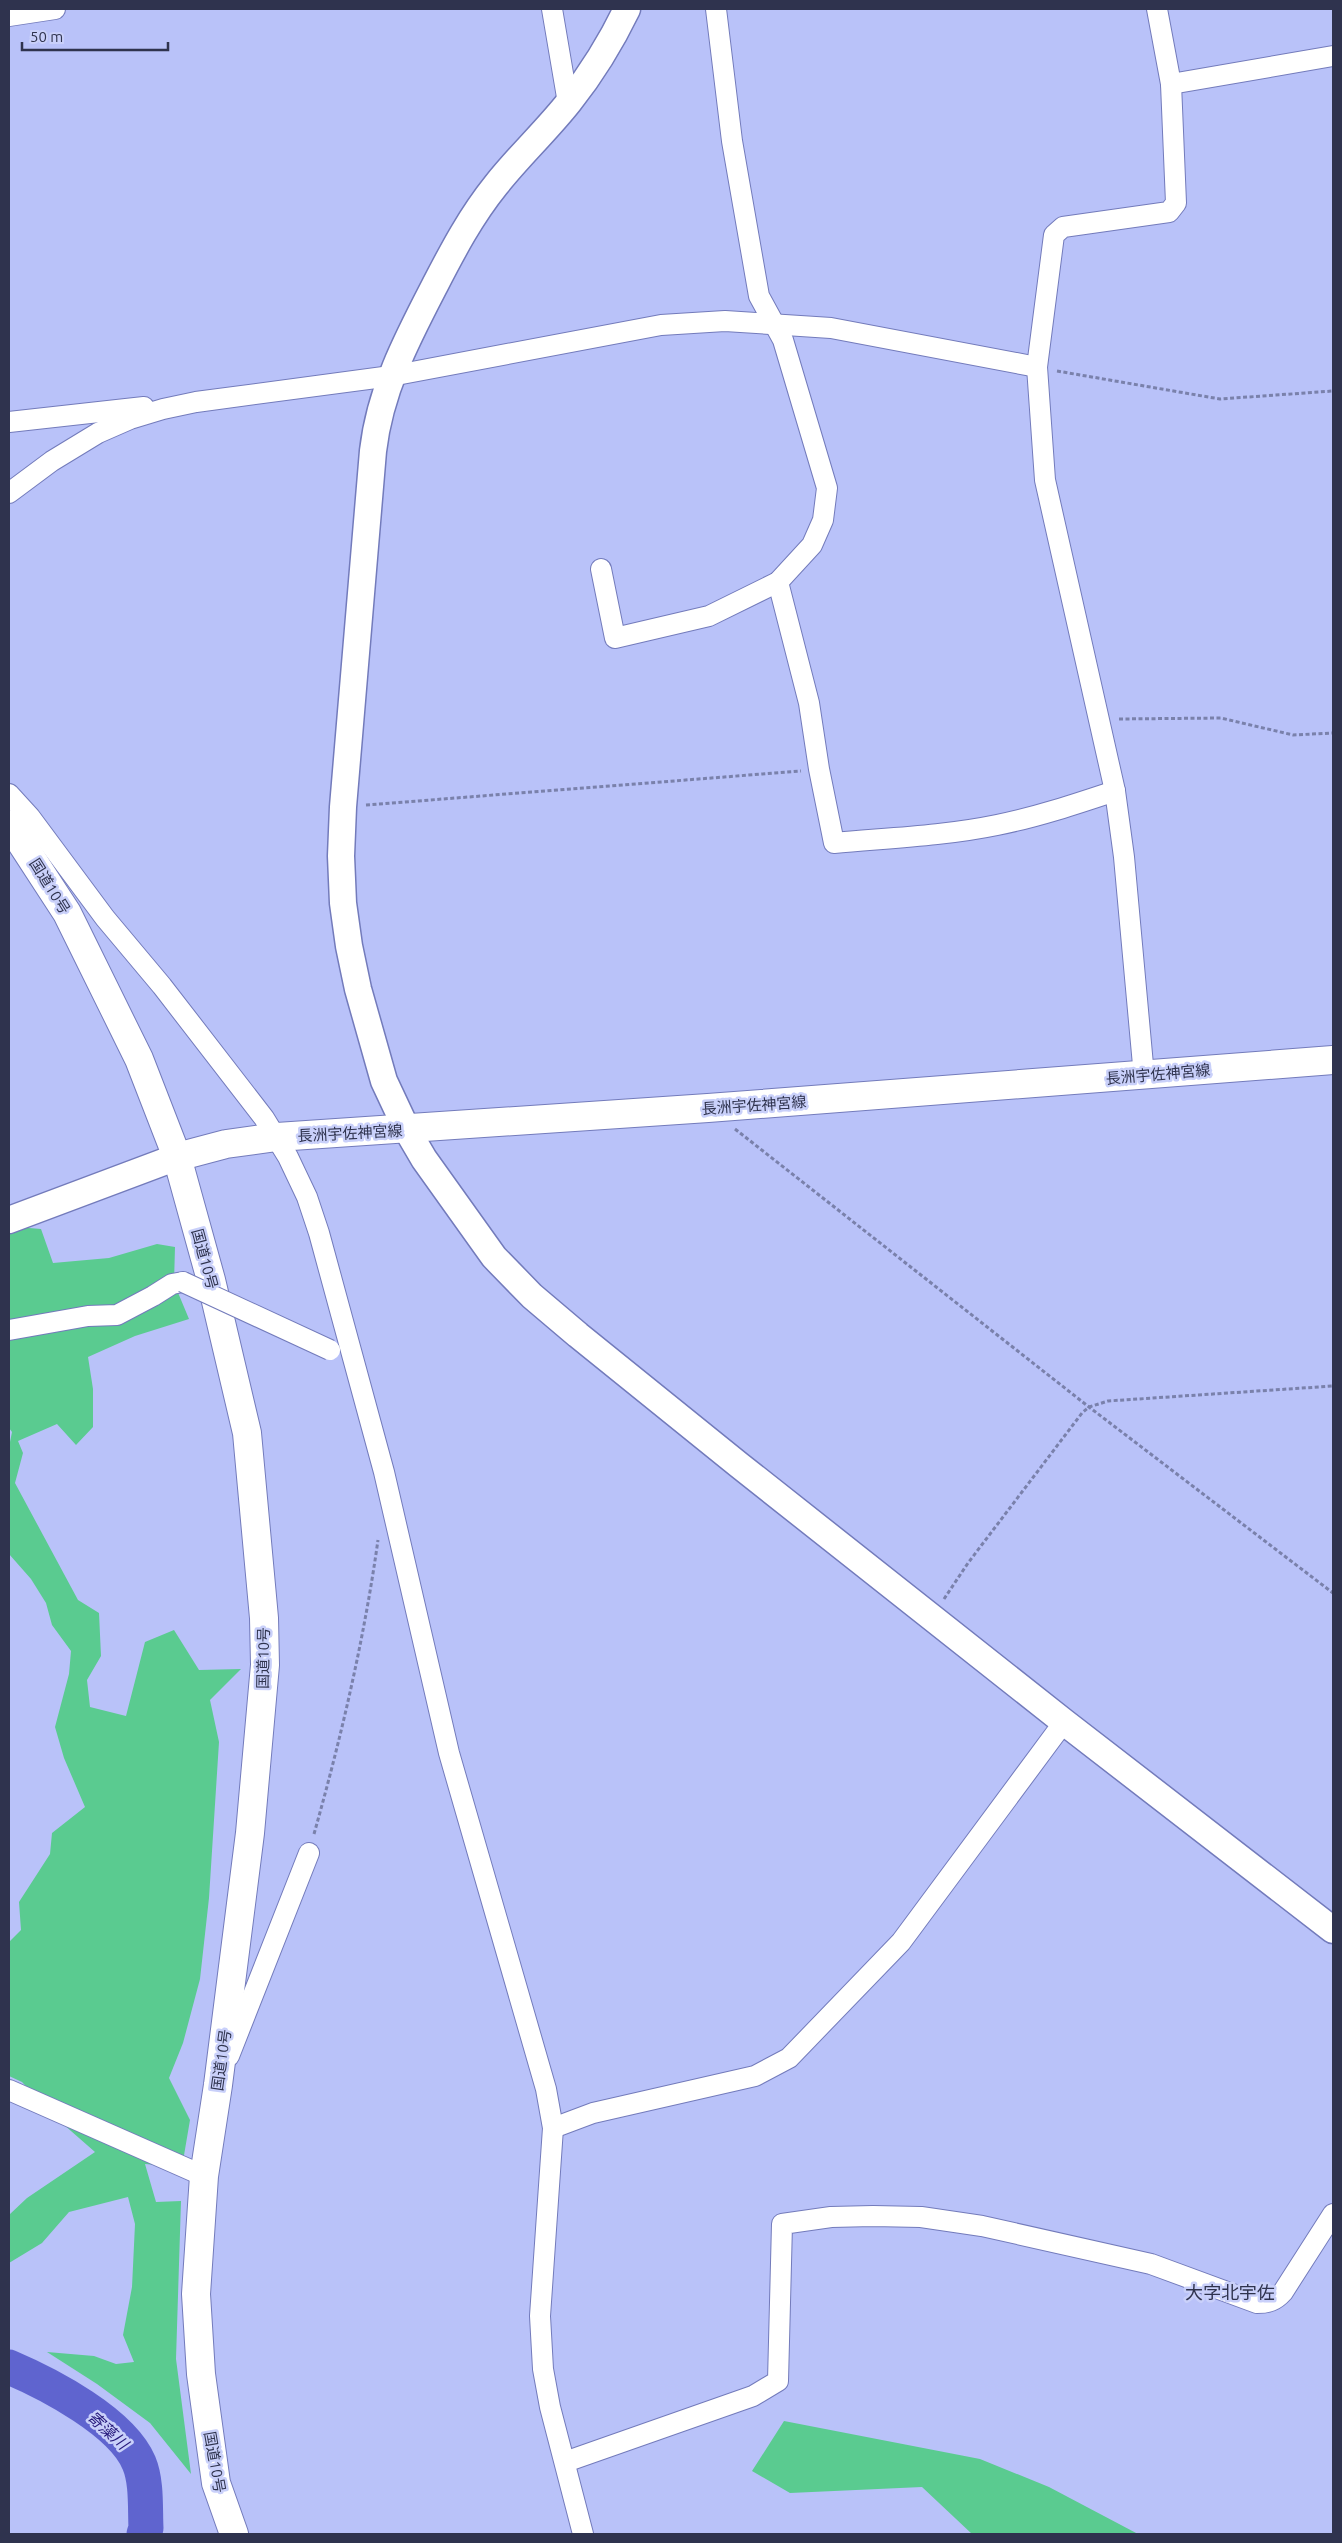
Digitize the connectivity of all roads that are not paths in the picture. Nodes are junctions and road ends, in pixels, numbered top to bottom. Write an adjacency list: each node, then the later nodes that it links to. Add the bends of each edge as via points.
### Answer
1 (54, 9): 6 (street)
2 (552, 9): 9 (street)
3 (627, 9): 9 (street, via 600,58)
4 (716, 9): 10 (street, via 732,141 759,296)
5 (1157, 9): 8 (street)
6 (9, 16)
7 (1333, 56): 8 (street)
8 (1171, 84): 11 (street, via 1174,208 1169,212 1057,230)
9 (568, 103): 12 (street, via 497,184 466,225)
10 (775, 324): 11 (street, via 831,328); 12 (street, via 725,321 661,326); 17 (street, via 783,340 827,488 823,520 812,545)
11 (1037, 367): 18 (street, via 1045,480)
12 (390, 376): 13 (street); 23 (street, via 374,442 343,807 342,875 349,946 361,998 384,1081)
13 (196, 402): 14 (street); 15 (street, via 114,425 76,446)
14 (9, 422)
15 (9, 493)
16 (601, 569): 17 (street, via 615,638 709,616)
17 (778, 582): 18 (street, via 809,703 834,843 998,825)
18 (1115, 791): 22 (street)
19 (9, 794): 24 (street)
20 (9, 824): 25 (main road, 国道10号, via 48,880 90,956 139,1059)
21 (1333, 1060): 22 (main road, 長洲宇佐神宮線)
22 (1144, 1076): 23 (main road, 長洲宇佐神宮線)
23 (407, 1130): 24 (main road, 長洲宇佐神宮線); 29 (street, via 464,1218 494,1257 532,1296 739,1465)
24 (277, 1137): 25 (main road, 長洲宇佐神宮線, via 226,1144); 28 (street, via 303,1188 320,1233)
25 (177, 1158): 26 (street); 32 (main road, 国道10号, via 211,1280 247,1433 264,1618 265,1666 250,1833)
26 (9, 1220)
27 (9, 1330): 28 (street, bridge, via 88,1316 117,1315 172,1284 183,1282)
28 (354, 1363): 34 (street, via 393,1507 449,1753 546,2089)
29 (1064, 1722): 31 (street); 34 (street, via 901,1942 789,2058 755,2076 593,2113)
30 (308, 1853): 32 (street)
31 (1333, 1930)
32 (218, 2084): 35 (main road, 国道10号)
33 (9, 2090): 35 (street)
34 (553, 2128): 37 (street, via 540,2316 543,2369)
35 (204, 2176): 38 (main road, 国道10号, via 196,2294 201,2374 216,2483)
36 (1333, 2214): 37 (street, via 1283,2292 1277,2299 1266,2303 1257,2303 1151,2264 982,2226 921,2217 873,2216 831,2217 782,2224 778,2381 752,2396)
37 (565, 2462): 39 (street)
38 (234, 2534)
39 (583, 2534)

